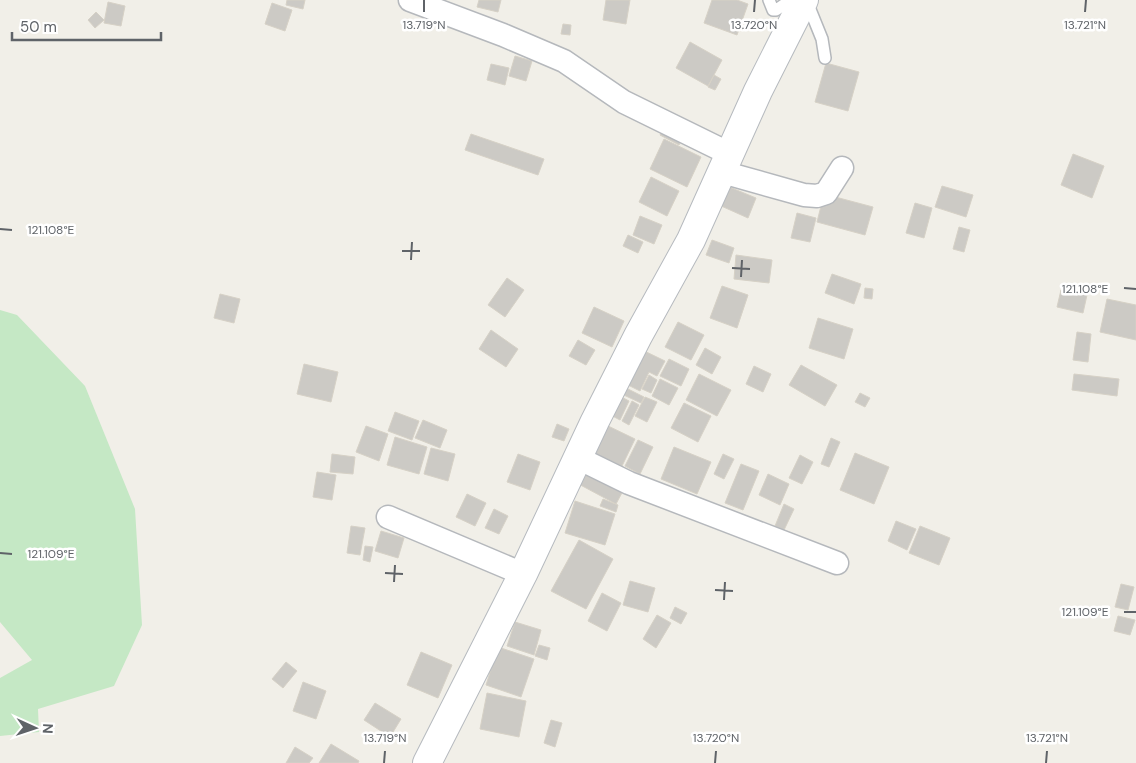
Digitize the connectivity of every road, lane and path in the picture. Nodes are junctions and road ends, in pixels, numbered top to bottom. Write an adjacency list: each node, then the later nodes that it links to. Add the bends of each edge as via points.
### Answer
1 (410, 0): 6 (street, via 564,61 624,102)
2 (769, 0): 3 (lane, via 776,10)
3 (791, 0)
4 (805, 0): 5 (lane, via 822,39); 6 (street, via 758,91)
5 (824, 58)
6 (726, 163): 7 (street, via 804,195 817,196 826,192); 8 (street, via 691,240 638,336)
7 (842, 168)
8 (578, 458): 10 (street, via 629,483); 11 (street)
9 (388, 517): 11 (street)
10 (837, 563)
11 (522, 574): 12 (street)
12 (427, 763)

